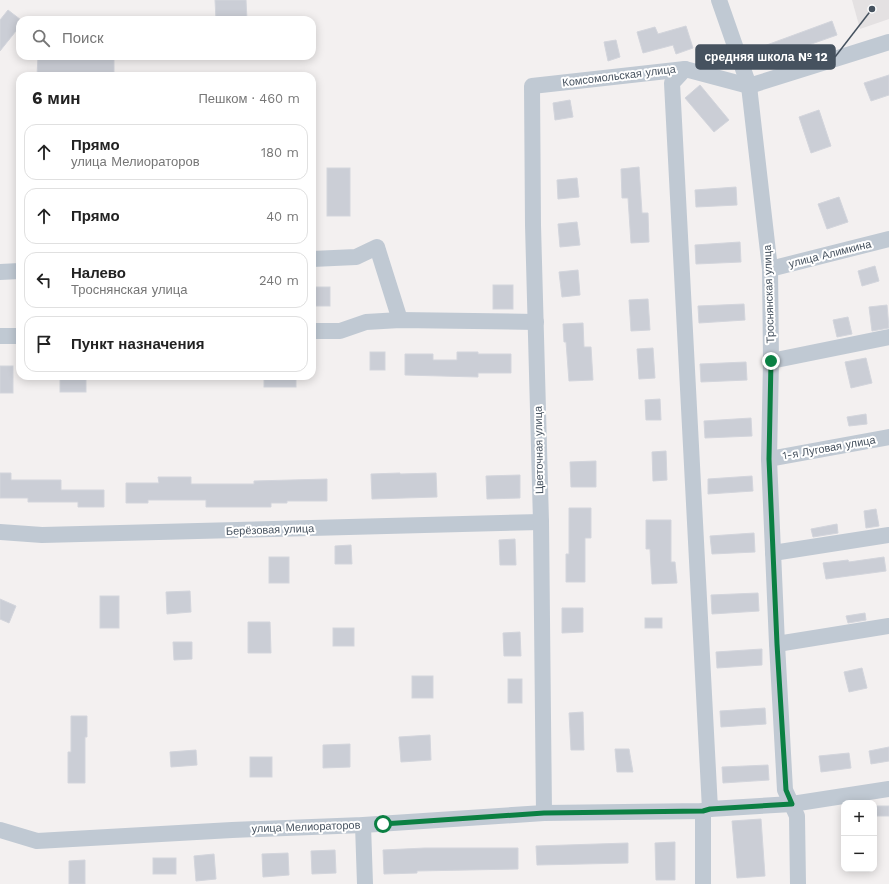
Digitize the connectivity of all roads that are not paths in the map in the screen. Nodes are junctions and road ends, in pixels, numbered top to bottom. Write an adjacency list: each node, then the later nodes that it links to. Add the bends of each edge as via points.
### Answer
1 (719, 0): 5 (street, Троснянская улица)
2 (889, 42): 5 (street)
3 (685, 69): 4 (street, Комсомольская улица); 5 (street, Комсомольская улица); 28 (street, via 672,83)
4 (532, 86): 12 (street, Цветочная улица)
5 (749, 86): 8 (street, Троснянская улица)
6 (889, 239): 8 (street, улица Алимкина)
7 (316, 259): 11 (street, via 356,257 377,247)
8 (770, 269): 17 (street, Троснянская улица)
9 (16, 271): 10 (street)
10 (0, 272)
11 (400, 320): 12 (street); 13 (street, via 366,322 340,331)
12 (536, 322): 20 (street, Цветочная улица)
13 (316, 331)
14 (0, 336): 15 (street)
15 (16, 336)
16 (889, 336): 17 (street)
17 (771, 361): 19 (street, Троснянская улица)
18 (889, 437): 19 (street, 1-я Луговая улица)
19 (769, 459): 23 (street, Троснянская улица)
20 (541, 522): 21 (street, Берёзовая улица, via 42,535); 29 (street, Цветочная улица)
21 (0, 532)
22 (889, 535): 23 (street)
23 (772, 553): 25 (street, Троснянская улица)
24 (889, 626): 25 (street)
25 (777, 644): 27 (street, Троснянская улица, via 786,790)
26 (889, 788): 27 (street, улица Мелиораторов)
27 (792, 804): 28 (street, улица Мелиораторов); 34 (street, Троснянская улица, via 797,816)
28 (706, 810): 29 (street, улица Мелиораторов); 33 (street)
29 (544, 813): 30 (street, улица Мелиораторов)
30 (363, 825): 31 (street, улица Мелиораторов, via 37,841); 32 (street)
31 (0, 830)
32 (365, 884)
33 (703, 884)
34 (798, 884)

